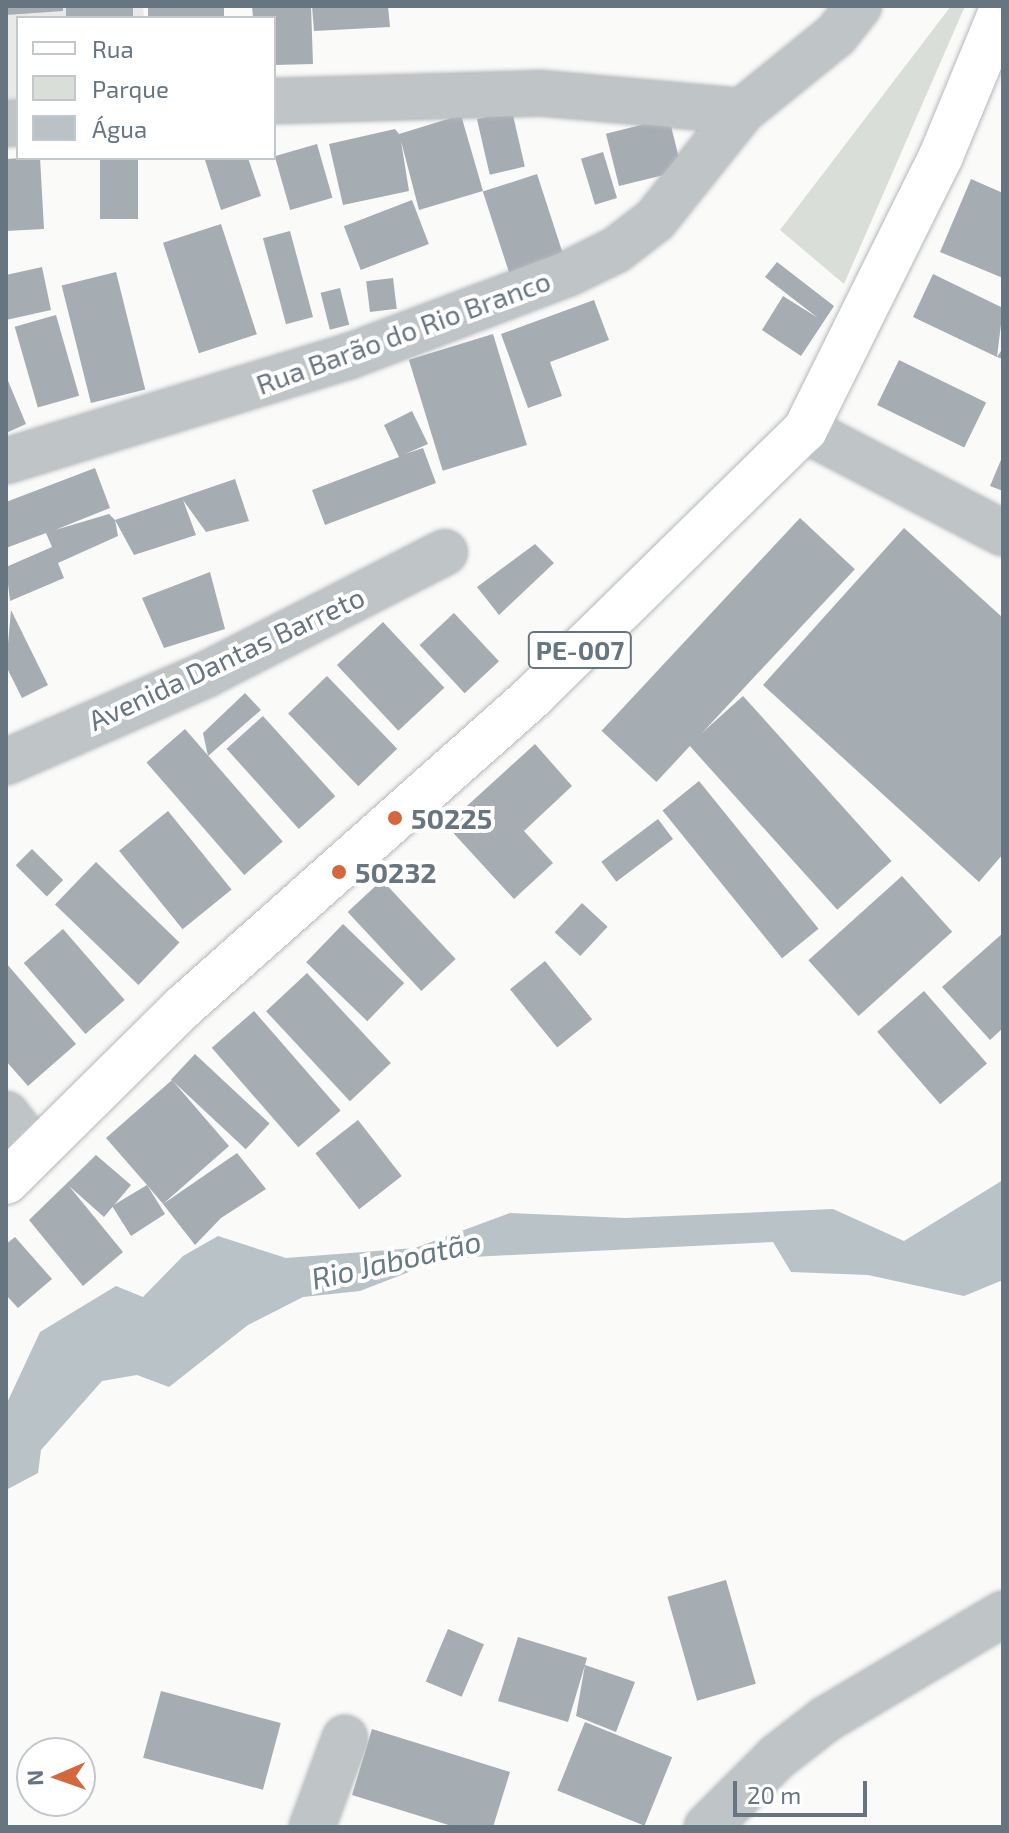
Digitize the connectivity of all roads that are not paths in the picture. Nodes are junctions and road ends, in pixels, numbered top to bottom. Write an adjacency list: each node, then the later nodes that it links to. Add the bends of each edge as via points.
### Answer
1 (859, 6): 4 (street, Rua Barão do Rio Branco, via 836,35)
2 (1003, 6): 5 (main road, PE-007, via 935,170)
3 (276, 101): 4 (street, via 539,93)
4 (742, 111): 6 (street, Rua Barão do Rio Branco, via 655,220 616,250 569,273 347,357)
5 (805, 430): 7 (street); 11 (main road, PE-007, via 535,694 183,1007)
6 (6, 461)
7 (1003, 533)
8 (445, 552): 9 (street, Avenida Dantas Barreto, via 207,674)
9 (6, 762)
10 (6, 1114): 11 (street)
11 (21, 1168)
12 (1003, 1614): 15 (street, via 826,1719 777,1757)
13 (345, 1738): 14 (street)
14 (312, 1827)
15 (707, 1827)

